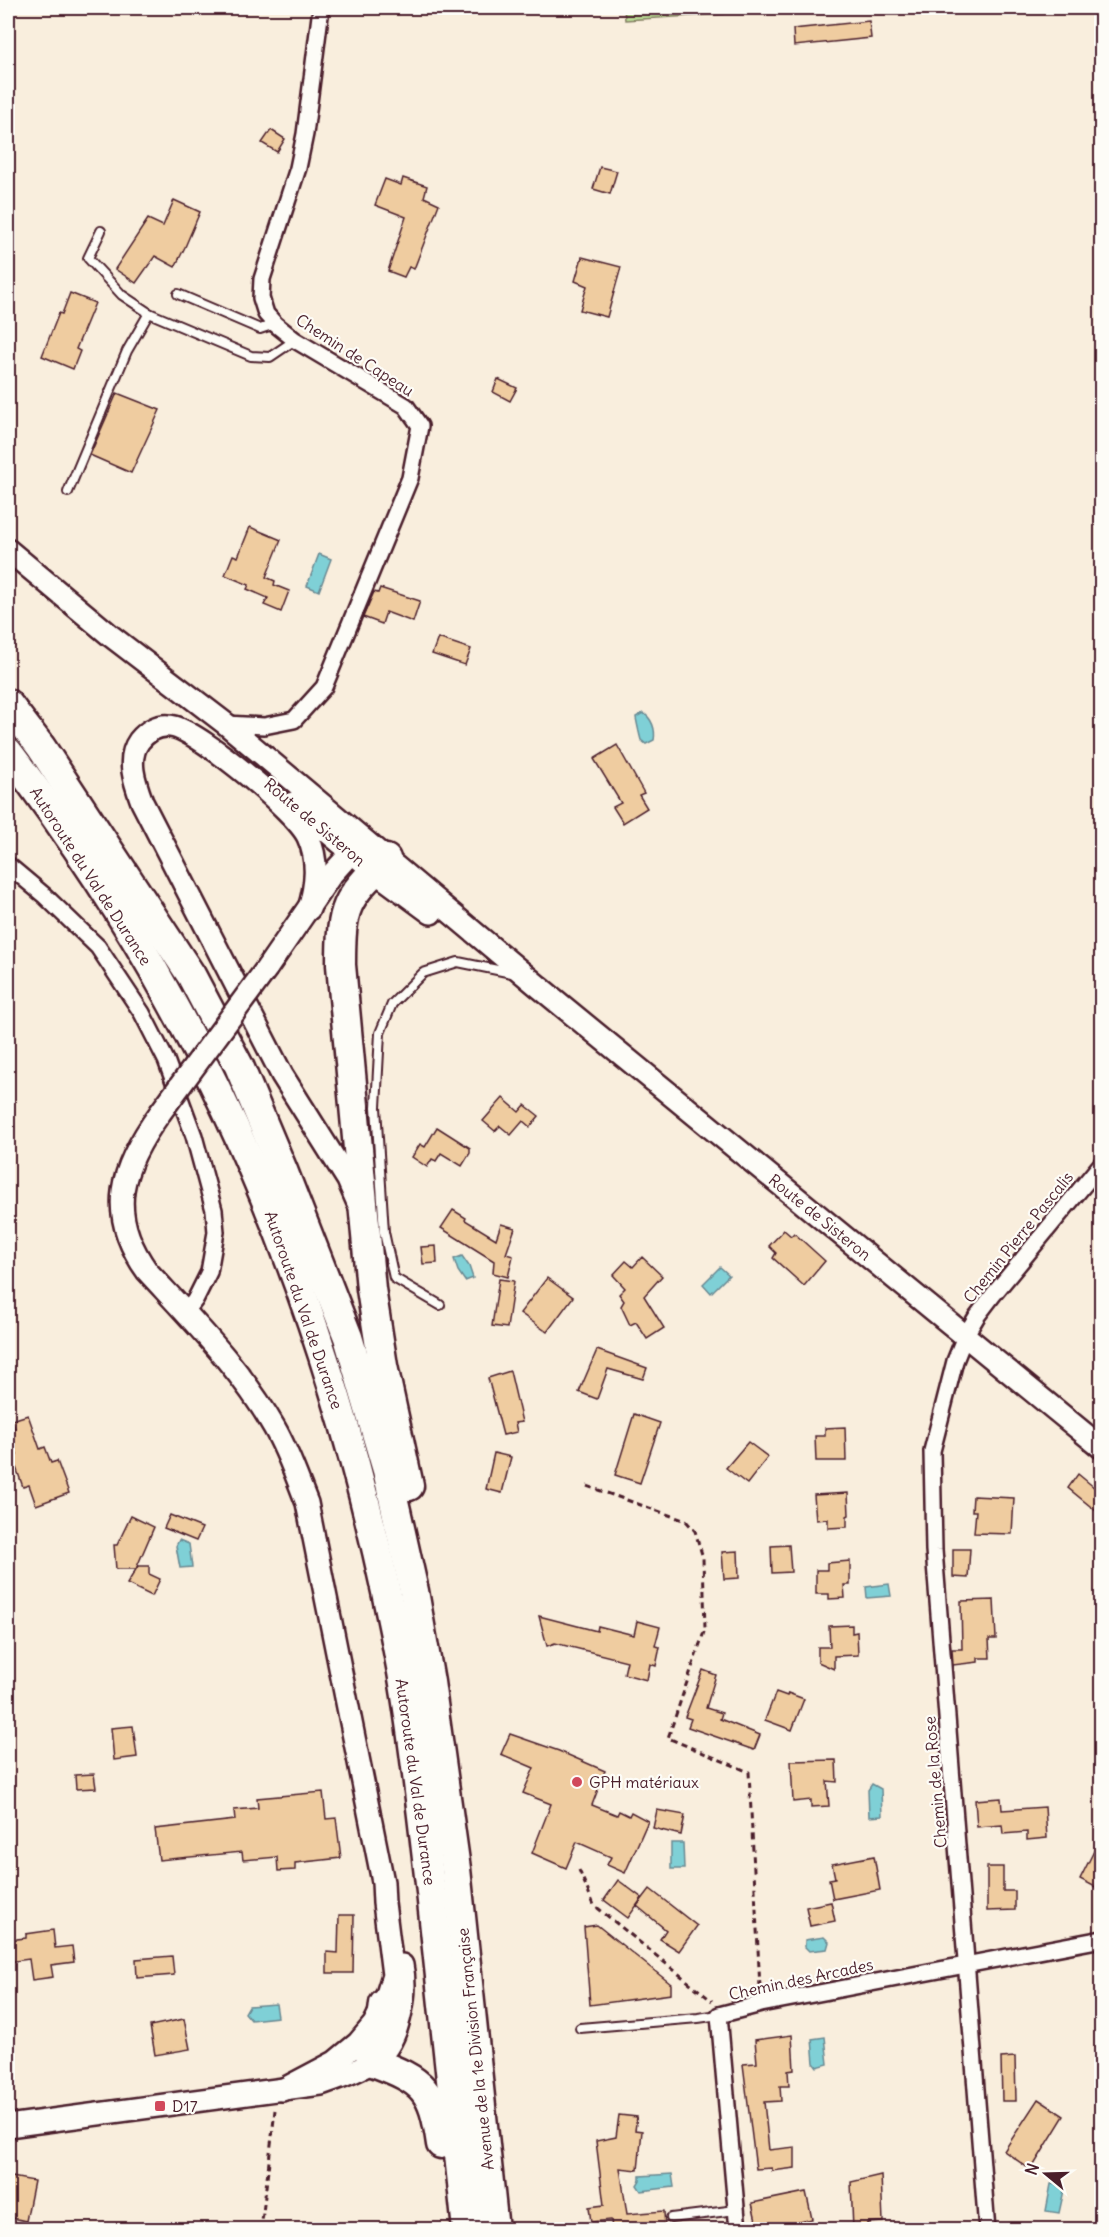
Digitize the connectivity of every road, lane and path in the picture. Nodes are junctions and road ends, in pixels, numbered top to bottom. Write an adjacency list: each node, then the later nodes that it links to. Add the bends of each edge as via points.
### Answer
1 (321, 8): 5 (street, Chemin de Capeau, via 298,168 262,279 261,298 266,314)
2 (101, 231): 4 (lane, via 87,258 122,295)
3 (178, 294): 5 (lane, via 260,329)
4 (149, 313): 6 (lane, via 251,356 270,357); 7 (lane, via 127,351)
5 (275, 324): 6 (street, Chemin de Capeau)
6 (295, 340): 11 (street, Chemin de Capeau, via 406,406 420,426 410,478 324,687 294,720 264,726)
7 (68, 492)
8 (8, 550): 9 (street, Route de Sisteron)
9 (111, 636): 11 (street, Route de Sisteron); 13 (street, Route de Sisteron, via 218,740)
10 (8, 704): 24 (highway, Autoroute du Val de Durance, via 41,747 191,975 239,1066 348,1337 387,1470 414,1591)
11 (226, 724): 13 (street, Route de Sisteron)
12 (8, 752): 33 (highway, Autoroute du Val de Durance, via 115,906 168,994 265,1197 330,1377 377,1550 402,1675)
13 (370, 856): 15 (street, via 331,875); 16 (street, Route de Sisteron, via 455,931); 18 (highway, via 342,922 341,938 342,989)
14 (8, 865): 20 (street, via 98,947 142,1013 166,1060 194,1136 216,1232 209,1272)
15 (309, 909): 18 (street, via 316,884 315,862 308,838 297,821 227,760 191,735 174,726 159,726 146,732 135,747 132,766 142,802 282,1075 348,1180); 20 (street, bridge, via 160,1113 129,1163 121,1196 124,1229 138,1258)
16 (530, 980): 19 (lane, via 458,962 423,973 392,1004 380,1033 376,1107 384,1232 394,1278); 21 (street, Route de Sisteron)
17 (1101, 1163): 21 (street, Chemin Pierre Pascalis, via 993,1295)
18 (363, 1215): 24 (highway, via 383,1366 425,1561 442,1694)
19 (440, 1305)
20 (184, 1313): 26 (street, via 238,1373 274,1427 307,1503)
21 (965, 1336): 22 (street, Route de Sisteron); 28 (street, Chemin de la Rose, via 933,1451 934,1550)
22 (1101, 1448)
23 (587, 1486): 30 (path, via 686,1521 695,1531 703,1558 705,1629 668,1738 749,1772)
24 (456, 1869): 42 (highway, Avenue de la 1e Division Française)
25 (579, 1870): 31 (path, via 594,1905 710,1998)
26 (383, 1882): 29 (street, via 393,1975); 34 (street, via 391,1901 404,1986 395,2029 386,2050)
27 (1101, 1939): 28 (street, Chemin des Arcades)
28 (968, 1965): 30 (street, Chemin des Arcades); 44 (street, Chemin de la Rose)
29 (384, 2004): 34 (highway, via 382,2021 369,2052); 35 (street, via 358,2043 335,2062)
30 (761, 2004): 31 (street, Chemin des Arcades)
31 (719, 2015): 32 (lane); 37 (street, Chemin des Arcades)
32 (580, 2028)
33 (447, 2038): 41 (highway, Avenue de la 1e Division Française)
34 (373, 2062): 35 (street, via 321,2084); 40 (highway, via 405,2074 428,2094 436,2113)
35 (277, 2090): 36 (street); 39 (path)
36 (8, 2126)
37 (736, 2210): 38 (lane); 43 (street, Chemin des Arcades)
38 (671, 2218)
39 (261, 2229)
40 (452, 2229)
41 (467, 2229)
42 (494, 2229)
43 (738, 2229)
44 (988, 2229)

